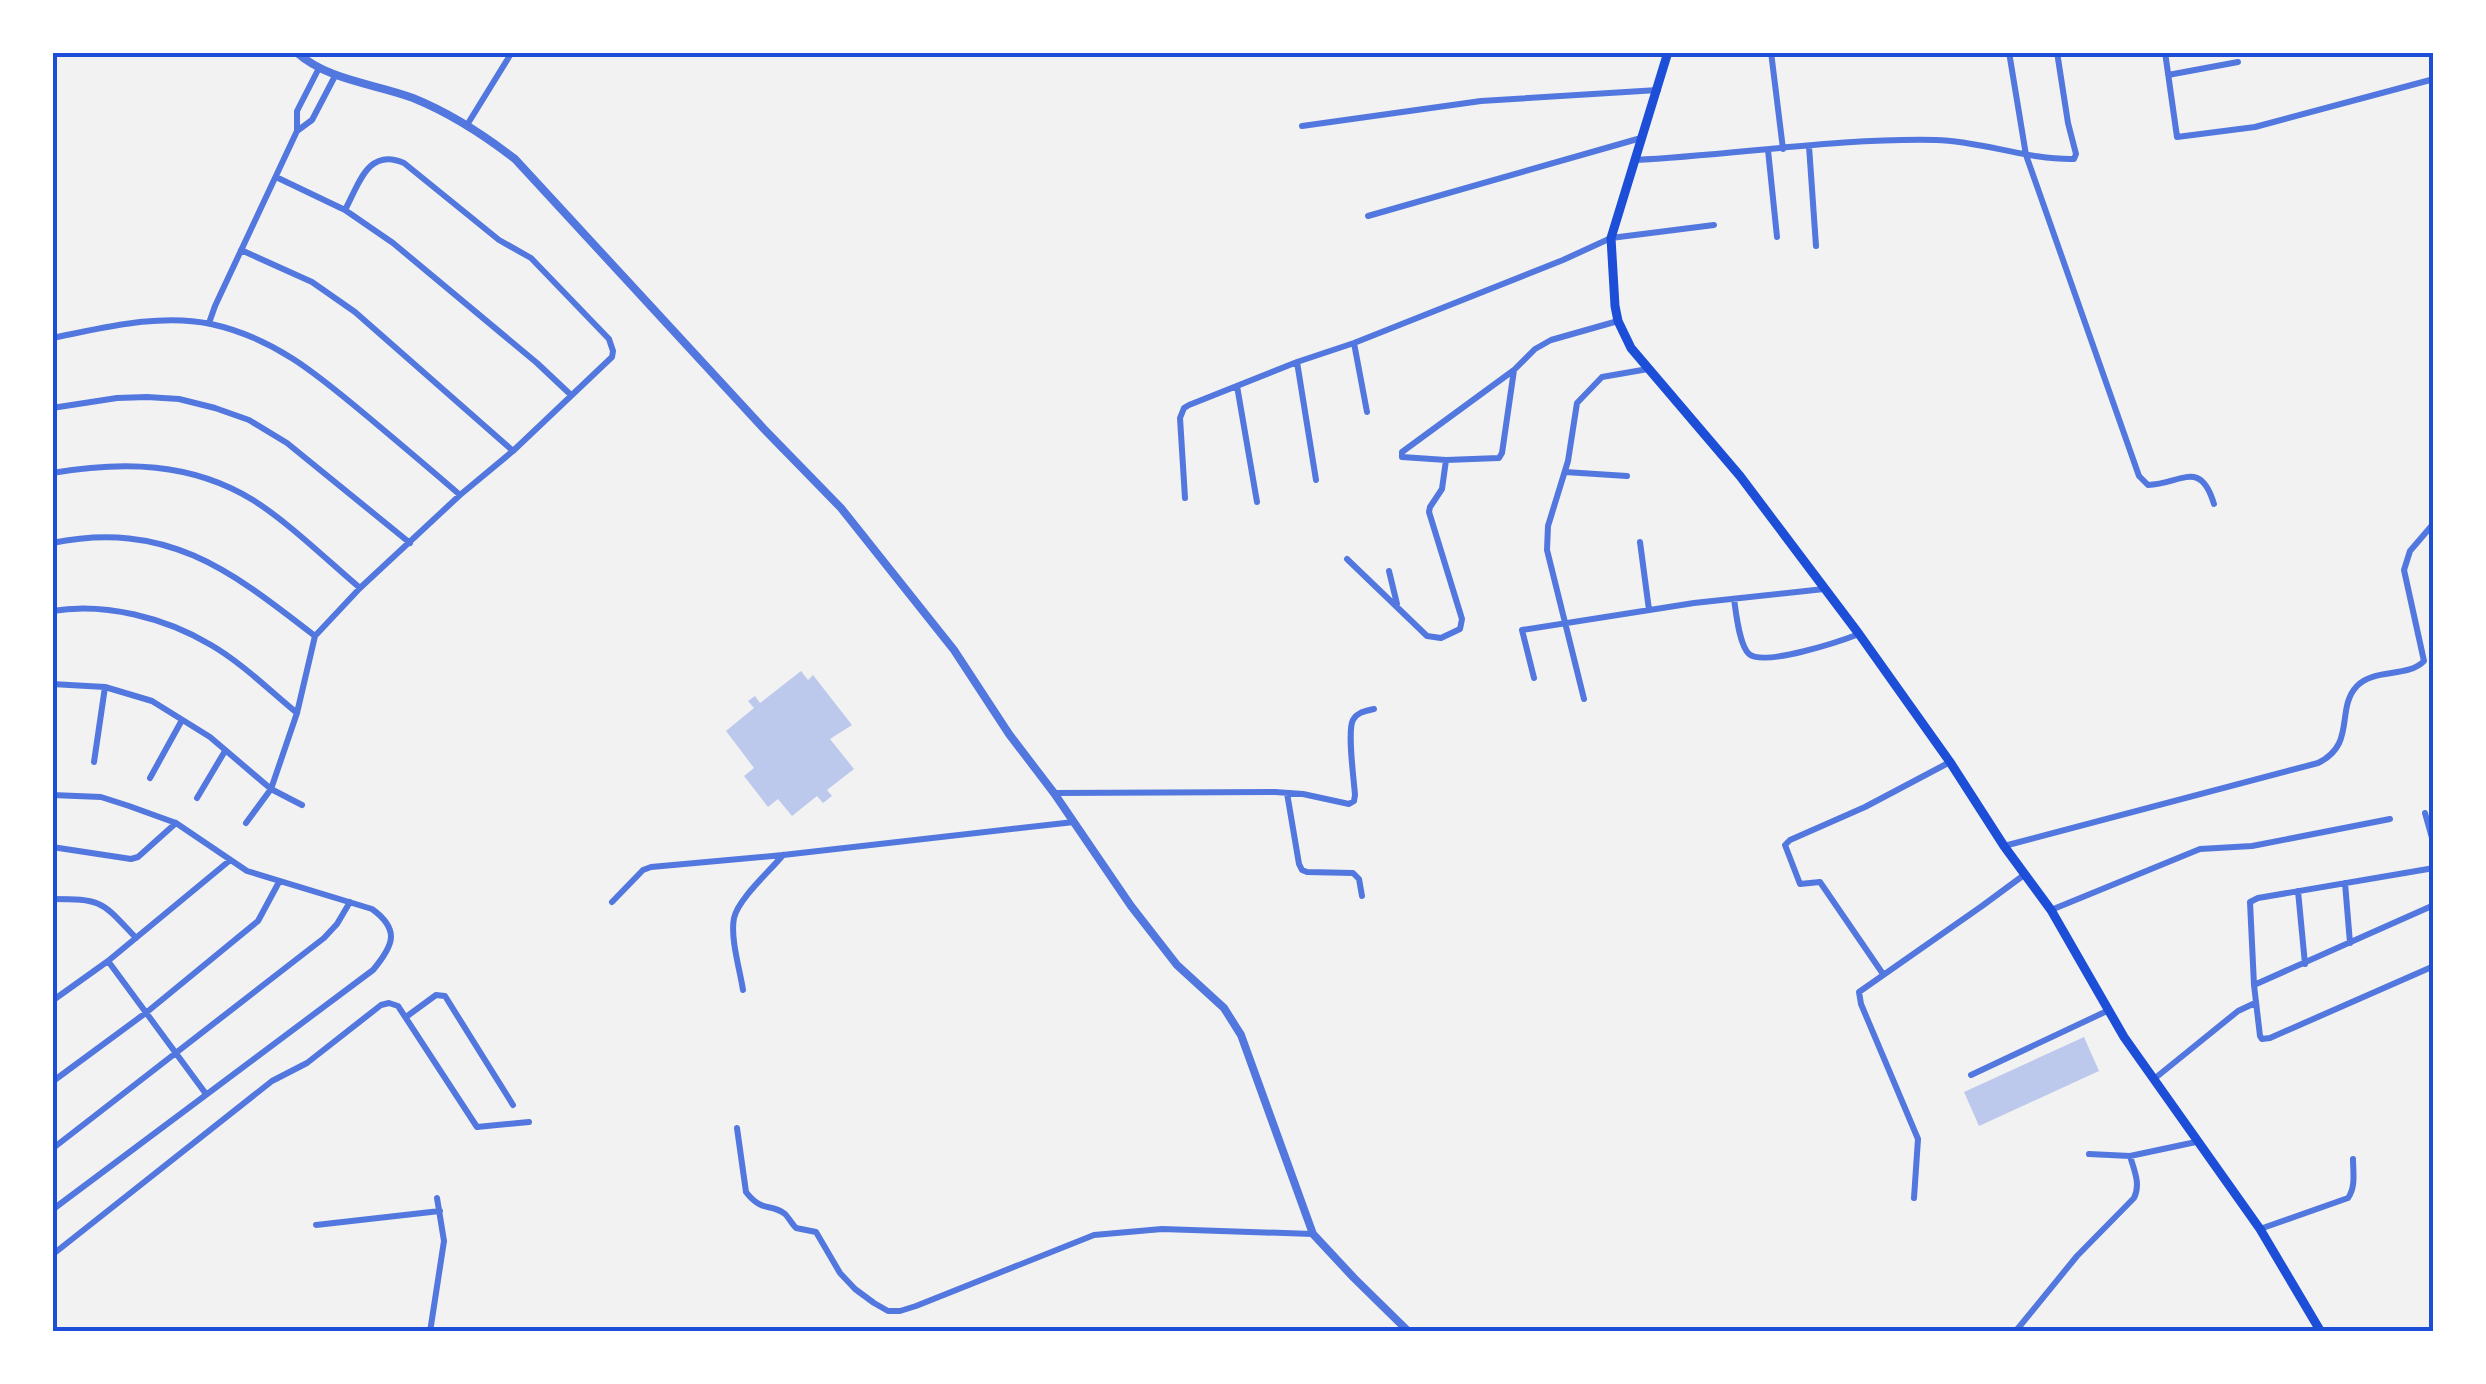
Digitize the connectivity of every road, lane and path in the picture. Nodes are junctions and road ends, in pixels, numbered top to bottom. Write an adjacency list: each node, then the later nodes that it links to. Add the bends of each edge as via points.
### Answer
1 (296, 52): 9 (street)
2 (512, 52): 14 (street)
3 (1668, 52): 13 (main road)
4 (1772, 52): 19 (street)
5 (2010, 52): 21 (street)
6 (2057, 52): 21 (street, via 2076,157)
7 (2165, 52): 11 (street)
8 (2238, 62): 11 (street)
9 (318, 70): 10 (street); 16 (street, via 297,111)
10 (335, 76): 14 (street, via 416,99); 16 (street, via 312,120)
11 (2168, 76): 12 (street, via 2177,137 2255,127)
12 (2434, 80)
13 (1658, 90): 15 (street, via 1481,101); 17 (main road)
14 (467, 125): 79 (street, via 515,160 841,508 954,650)
15 (1302, 126)
16 (297, 131): 23 (street)
17 (1641, 138): 22 (main road); 25 (street)
18 (1809, 146): 19 (street); 21 (street, via 1943,140); 29 (street)
19 (1783, 149): 20 (street)
20 (1768, 150): 22 (street); 27 (street)
21 (2026, 154): 51 (street, via 2140,476 2148,485 2197,478)
22 (1635, 160): 28 (main road)
23 (276, 178): 24 (street); 30 (street)
24 (346, 210): 39 (street); 39 (street, via 373,162 393,158 531,258 612,345 612,357)
25 (1368, 216)
26 (1714, 224): 28 (street)
27 (1777, 237)
28 (1611, 238): 31 (main road); 34 (street)
29 (1816, 246)
30 (241, 250): 32 (street); 42 (street, via 312,282 356,312)
31 (1618, 321): 36 (main road); 37 (street, via 1550,340)
32 (209, 324): 33 (street, via 142,322); 48 (street, via 308,366)
33 (52, 338)
34 (1354, 343): 35 (street); 41 (street)
35 (1297, 362): 38 (street); 47 (street)
36 (1648, 369): 45 (street, via 1602,377 1577,402); 59 (main road)
37 (1514, 370): 43 (street, via 1499,458); 43 (street, via 1402,454)
38 (1237, 386): 49 (street, via 1180,414); 50 (street)
39 (571, 395): 42 (street)
40 (52, 408): 55 (street, via 148,398 249,420)
41 (1367, 412)
42 (513, 452): 48 (street)
43 (1446, 460): 61 (street, via 1442,489 1429,512 1460,629 1428,636)
44 (52, 472): 58 (street, via 151,466 224,485 256,502)
45 (1565, 472): 46 (street); 64 (street, via 1547,539)
46 (1627, 476)
47 (1316, 480)
48 (460, 494): 55 (street)
49 (1185, 498)
50 (1257, 502)
51 (2214, 504)
52 (2434, 523): 90 (street, via 2410,550 2404,570 2424,661 2368,678 2353,690 2332,756)
53 (1640, 542): 62 (street)
54 (52, 543): 66 (street, via 128,540 194,554 250,585)
55 (410, 543): 58 (street)
56 (1347, 559): 61 (street)
57 (1389, 571): 61 (street)
58 (360, 588): 66 (street)
59 (1824, 588): 60 (street); 65 (main road)
60 (1734, 599): 62 (street); 65 (street, via 1742,642 1755,657 1793,654)
61 (1398, 606)
62 (1650, 610): 64 (street)
63 (52, 612): 72 (street, via 100,610 172,626 212,645)
64 (1565, 622): 67 (street, via 1522,630); 70 (street)
65 (1860, 634): 76 (main road)
66 (315, 636): 72 (street)
67 (1534, 678)
68 (52, 684): 69 (street)
69 (105, 687): 73 (street, via 152,701); 75 (street)
70 (1584, 699)
71 (1374, 709): 80 (street, via 1352,720 1354,802)
72 (297, 713): 78 (street)
73 (182, 720): 74 (street); 77 (street)
74 (225, 751): 78 (street); 82 (street)
75 (94, 762)
76 (1950, 762): 90 (main road); 110 (street, via 1784,845 1800,884 1820,882)
77 (150, 778)
78 (270, 789): 83 (street); 88 (street)
79 (1054, 793): 80 (street); 86 (street)
80 (1287, 793): 99 (street, via 1302,870 1353,873)
81 (52, 795): 87 (street, via 101,797)
82 (197, 798)
83 (302, 806)
84 (2426, 813): 89 (street)
85 (2390, 818): 104 (street, via 2200,850)
86 (1074, 822): 92 (street); 137 (street, via 1177,965 1224,1008 1241,1035)
87 (176, 823): 91 (street, via 131,859); 93 (street)
88 (246, 824)
89 (2434, 845)
90 (2004, 846): 95 (main road)
91 (52, 848)
92 (783, 855): 102 (street, via 651,867); 112 (street, via 734,918)
93 (229, 861): 96 (street); 105 (street)
94 (2434, 868): 97 (street)
95 (2024, 874): 104 (main road); 110 (street)
96 (279, 882): 101 (street); 116 (street, via 258,921)
97 (2345, 883): 98 (street); 106 (street)
98 (2298, 891): 108 (street); 111 (street, via 2250,902)
99 (1362, 896)
100 (52, 899): 105 (street, via 104,905)
101 (350, 902): 118 (street, via 324,938); 122 (street, via 386,921 392,931 387,953)
102 (612, 902)
103 (2434, 905): 106 (street)
104 (2050, 910): 115 (main road)
105 (136, 938): 107 (street)
106 (2350, 942): 108 (street)
107 (108, 961): 113 (street); 116 (street)
108 (2304, 964): 111 (street)
109 (2434, 966): 114 (street, via 2266,1039 2258,1032)
110 (1883, 974): 132 (street, via 1858,996 1918,1139)
111 (2254, 985): 114 (street)
112 (744, 990)
113 (52, 1001)
114 (2256, 1003): 120 (street)
115 (2107, 1011): 119 (street); 120 (main road)
116 (147, 1012): 118 (street); 121 (street)
117 (406, 1018): 123 (street, via 436,995 445,996); 124 (street, via 477,1127); 138 (street, via 398,1006 381,1005 307,1063 272,1081)
118 (177, 1052): 122 (street); 127 (street)
119 (1971, 1075)
120 (2154, 1079): 126 (main road)
121 (52, 1082)
122 (206, 1094): 133 (street)
123 (513, 1104)
124 (529, 1122)
125 (738, 1128): 137 (street, via 750,1198 782,1212 796,1228 819,1234 855,1289 888,1311 916,1306 1094,1235 1162,1229)
126 (2196, 1142): 129 (street); 136 (main road)
127 (52, 1148)
128 (2089, 1154): 129 (street)
129 (2130, 1156): 141 (street, via 2138,1184 2134,1198)
130 (2352, 1159): 136 (street, via 2348,1198)
131 (437, 1198): 134 (street)
132 (1914, 1198)
133 (52, 1210)
134 (440, 1211): 135 (street); 139 (street, via 444,1241)
135 (316, 1225)
136 (2260, 1228): 142 (main road)
137 (1313, 1234): 140 (street)
138 (52, 1254)
139 (430, 1332)
140 (1409, 1332)
141 (2014, 1332)
142 (2322, 1332)

